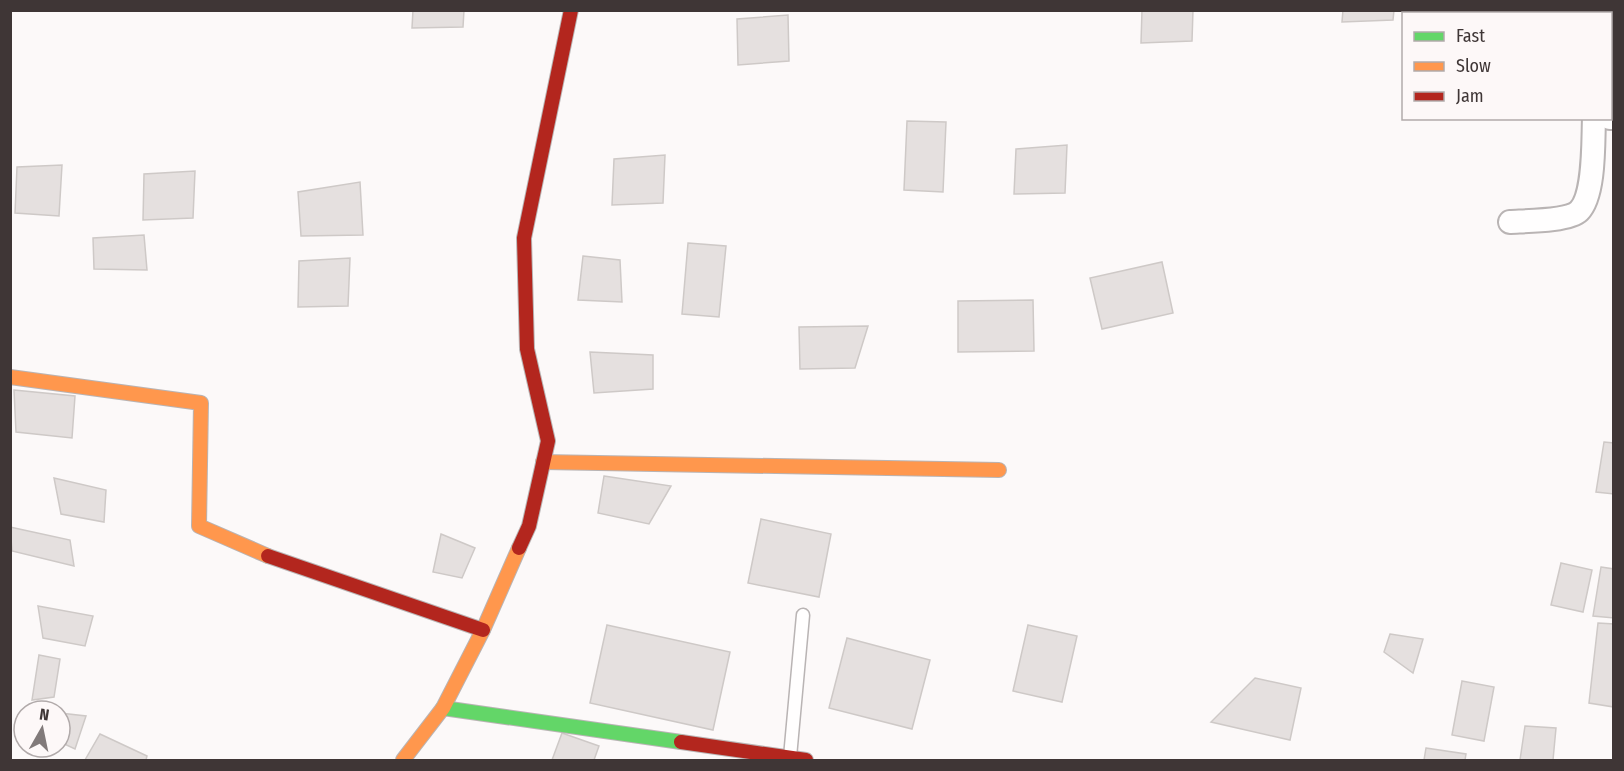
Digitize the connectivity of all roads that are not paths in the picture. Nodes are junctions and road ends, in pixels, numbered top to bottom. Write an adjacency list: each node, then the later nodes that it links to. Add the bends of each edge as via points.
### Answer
1 (570, 10): 5 (street, via 524,238 527,349 548,441)
2 (1594, 120): 3 (street, via 1589,194 1579,212 1566,217)
3 (1510, 222)
4 (10, 376): 8 (street, via 201,403 199,526 270,557)
5 (543, 462): 6 (street); 8 (street, via 530,526)
6 (999, 470)
7 (803, 615): 10 (lane)
8 (483, 630): 9 (street)
9 (443, 708): 10 (street); 11 (street)
10 (790, 758): 12 (street)
11 (403, 760)
12 (806, 760)

